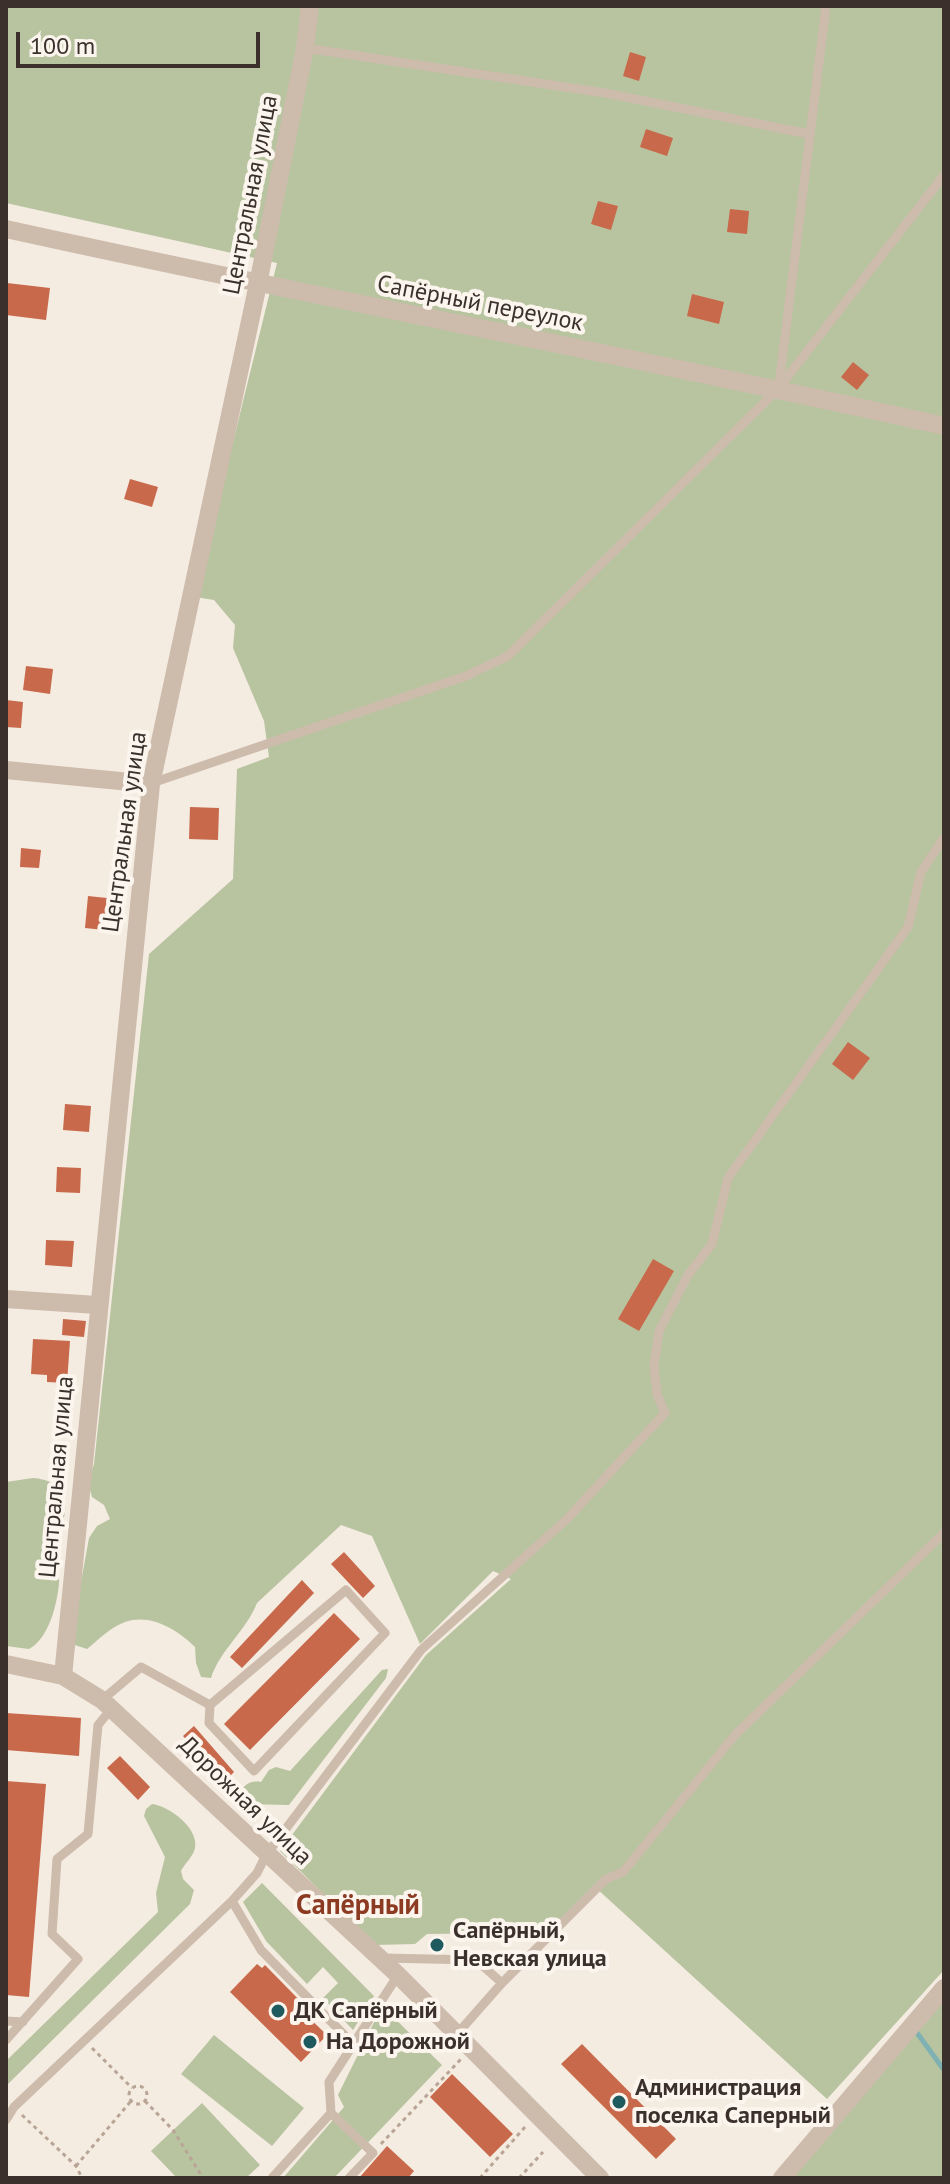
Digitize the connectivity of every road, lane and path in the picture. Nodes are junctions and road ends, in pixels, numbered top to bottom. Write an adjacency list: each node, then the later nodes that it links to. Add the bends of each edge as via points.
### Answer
1 (310, 6): 3 (street, Центральная улица)
2 (826, 6): 4 (lane)
3 (305, 48): 4 (lane, via 605,93); 7 (street, Центральная улица)
4 (809, 134): 8 (lane)
5 (944, 175): 8 (lane)
6 (6, 229): 7 (street, Сапёрный переулок)
7 (258, 284): 8 (street, Сапёрный переулок); 11 (street, Центральная улица)
8 (778, 389): 9 (street, Сапёрный переулок); 11 (lane, via 508,656 466,676)
9 (944, 426)
10 (6, 770): 11 (street)
11 (151, 784): 14 (street, Центральная улица)
12 (944, 838): 20 (lane, via 921,872 908,927 728,1178 712,1244 688,1275 659,1331 654,1366 665,1413 567,1519 421,1650)
13 (6, 1299): 14 (street)
14 (97, 1305): 17 (street, Центральная улица)
15 (944, 1533): 24 (lane, via 735,1735 623,1872 606,1879)
16 (6, 1664): 17 (street, Дорожная улица)
17 (63, 1676): 18 (street, Дорожная улица)
18 (107, 1704): 19 (lane, via 141,1667); 20 (street, Дорожная улица); 27 (lane, via 98,1725 88,1834 57,1859 52,1934 78,1959)
19 (210, 1705): 19 (lane, via 346,1590 385,1633 254,1771 209,1723)
20 (266, 1855): 21 (lane); 22 (street, Дорожная улица)
21 (232, 1901): 29 (lane); 31 (lane, via 261,1950)
22 (379, 1958): 23 (street, Дорожная улица); 24 (lane, via 476,1960)
23 (398, 1975): 28 (street, Дорожная улица); 31 (lane)
24 (502, 1983): 28 (lane)
25 (944, 1988): 50 (street)
26 (6, 2021): 27 (lane)
27 (23, 2022): 30 (lane)
28 (457, 2034): 32 (street, Дорожная улица)
29 (82, 2039): 33 (path); 36 (lane)
30 (6, 2040)
31 (353, 2044): 37 (lane, via 329,2082)
32 (471, 2049): 38 (street, Дорожная улица); 41 (path)
33 (132, 2088): 34 (path); 35 (path, via 143,2088)
34 (131, 2101): 35 (path); 42 (path)
35 (145, 2101): 44 (path, via 173,2130)
36 (14, 2107): 39 (lane); 42 (path)
37 (331, 2113): 41 (lane); 45 (lane)
38 (537, 2114): 47 (path); 49 (street, Дорожная улица)
39 (6, 2120)
40 (543, 2152): 48 (path)
41 (373, 2153): 46 (lane)
42 (76, 2166): 43 (path)
43 (82, 2178)
44 (203, 2178)
45 (272, 2178)
46 (349, 2178)
47 (480, 2178)
48 (519, 2178)
49 (600, 2178)
50 (782, 2178)

